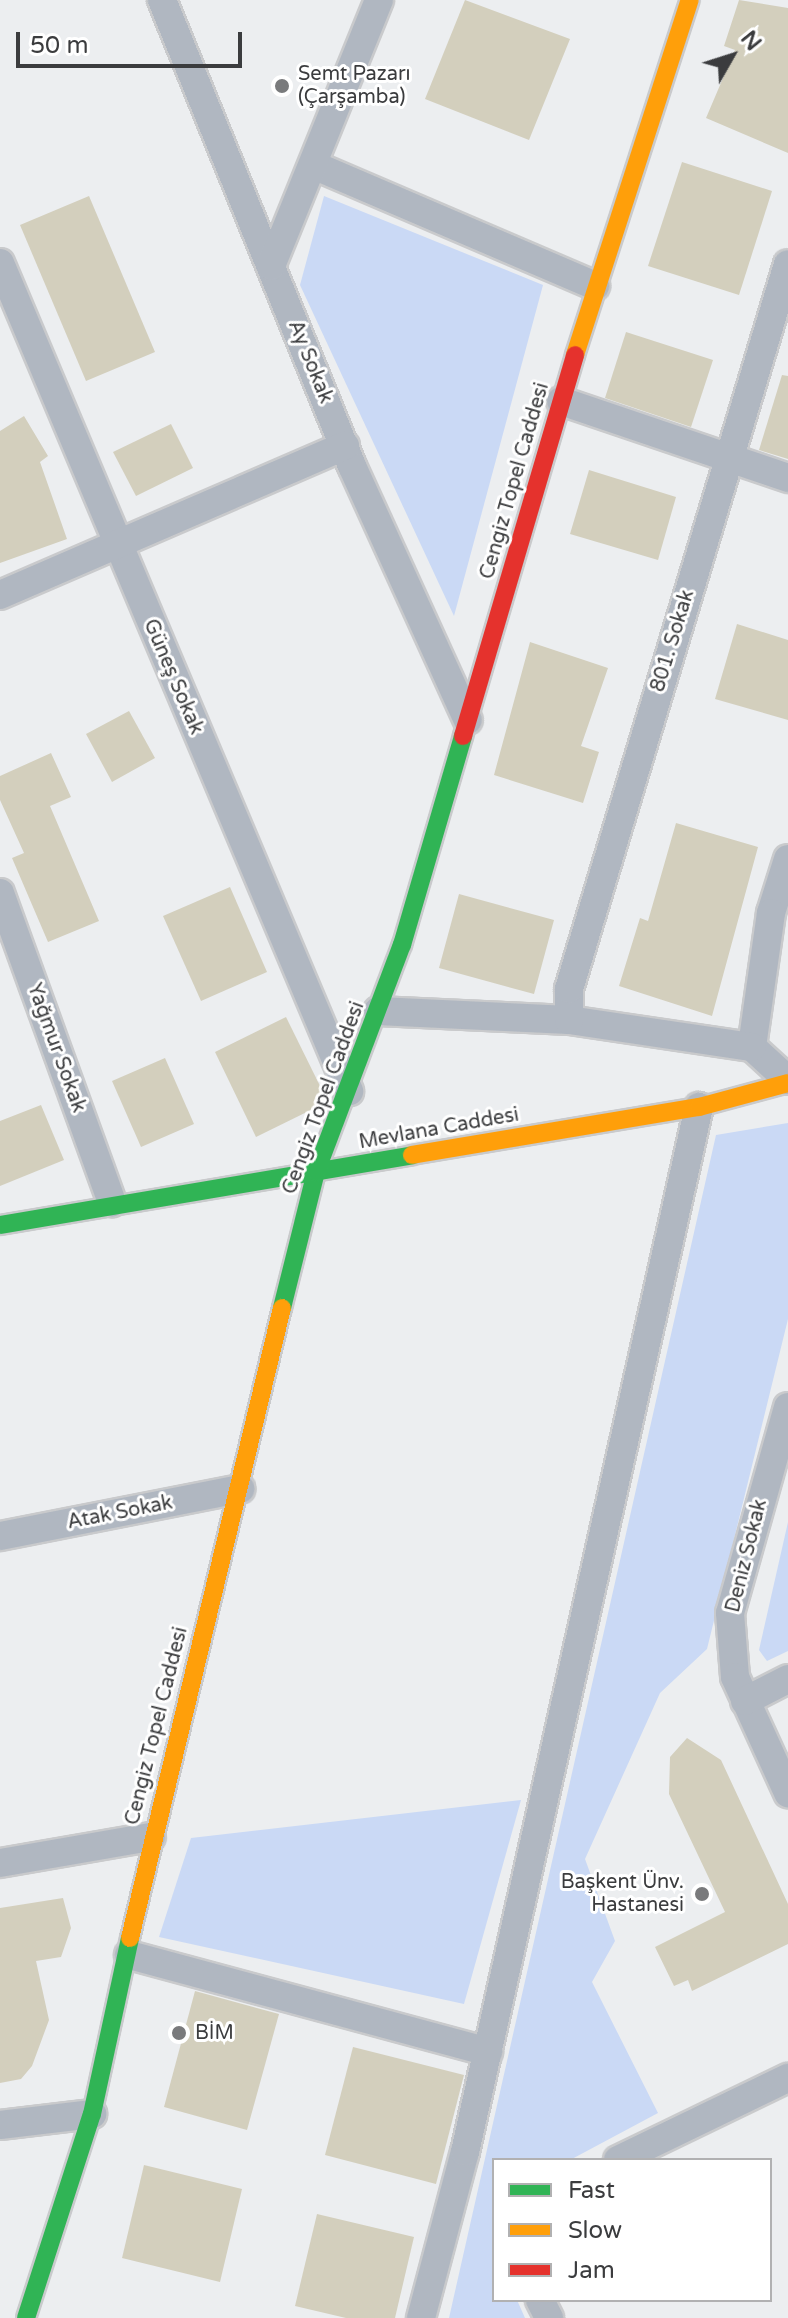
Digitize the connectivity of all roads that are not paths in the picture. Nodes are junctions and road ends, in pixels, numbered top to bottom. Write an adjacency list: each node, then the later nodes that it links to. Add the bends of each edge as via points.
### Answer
1 (162, 0): 7 (street, Ay Sokak)
2 (379, 0): 4 (street)
3 (690, 0): 8 (street, Cengiz Topel Caddesi)
4 (313, 165): 7 (street); 8 (street)
5 (0, 263): 13 (street, Güneş Sokak)
6 (788, 264): 11 (street, 801. Sokak)
7 (271, 266): 10 (street, Ay Sokak)
8 (595, 286): 9 (street, Cengiz Topel Caddesi)
9 (561, 401): 11 (street); 15 (street, Cengiz Topel Caddesi)
10 (345, 446): 13 (street); 15 (street, Ay Sokak)
11 (729, 458): 12 (street); 19 (street, 801. Sokak, via 569,989)
12 (788, 478)
13 (118, 547): 14 (street); 22 (street, Güneş Sokak)
14 (0, 595)
15 (468, 720): 18 (street, Cengiz Topel Caddesi)
16 (788, 859): 20 (street, via 771,913)
17 (0, 893): 25 (street, Yağmur Sokak)
18 (378, 1011): 19 (street); 22 (street, Cengiz Topel Caddesi)
19 (569, 1020): 20 (street)
20 (752, 1047): 21 (street)
21 (788, 1082): 23 (street, Mevlana Caddesi)
22 (349, 1091): 24 (street, Cengiz Topel Caddesi)
23 (699, 1107): 24 (street, Mevlana Caddesi); 37 (street)
24 (316, 1172): 25 (street, Mevlana Caddesi); 29 (street, Cengiz Topel Caddesi)
25 (112, 1202): 26 (street, Mevlana Caddesi)
26 (0, 1225)
27 (788, 1407): 28 (street, Deniz Sokak)
28 (782, 1450): 32 (street, Deniz Sokak, via 730,1613 735,1677)
29 (240, 1489): 30 (street, Atak Sokak); 34 (street, Cengiz Topel Caddesi)
30 (0, 1536)
31 (788, 1679): 32 (street)
32 (745, 1701): 33 (street, Deniz Sokak)
33 (788, 1793)
34 (151, 1837): 35 (street); 36 (street, Cengiz Topel Caddesi)
35 (0, 1863)
36 (129, 1955): 37 (street); 39 (street, Cengiz Topel Caddesi)
37 (488, 2052): 43 (street)
38 (788, 2078): 41 (street)
39 (92, 2114): 40 (street); 42 (street, Cengiz Topel Caddesi)
40 (0, 2125)
41 (622, 2158)
42 (26, 2318)
43 (421, 2318)

